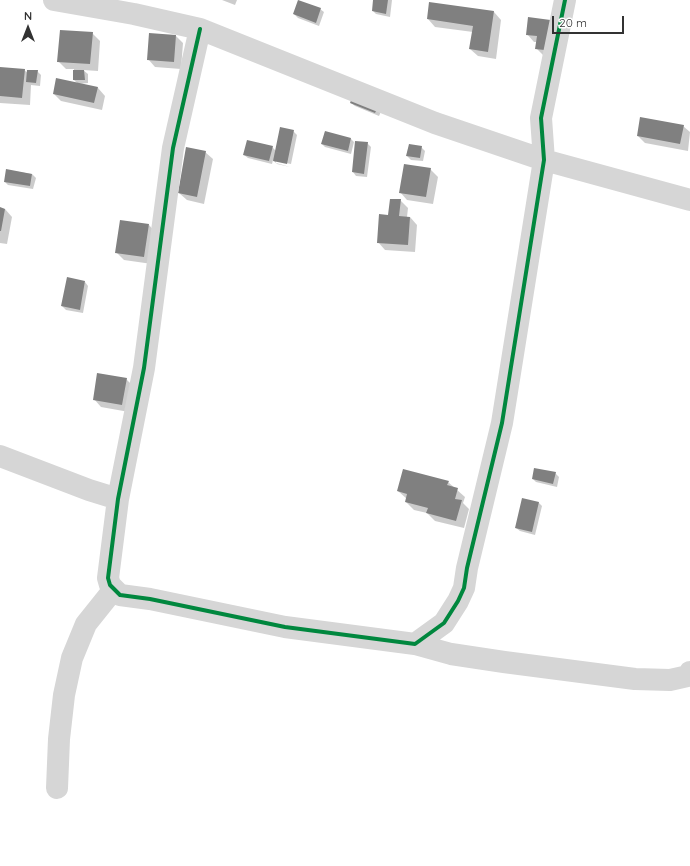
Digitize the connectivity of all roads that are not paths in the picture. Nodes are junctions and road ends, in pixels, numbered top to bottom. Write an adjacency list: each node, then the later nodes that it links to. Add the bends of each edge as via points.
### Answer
1 (54, 0): 3 (street)
2 (565, 0): 4 (street, via 541,118)
3 (200, 29): 4 (street, via 434,123); 7 (street, via 173,148 144,368)
4 (544, 160): 5 (street); 9 (street, via 502,423 464,588 444,623)
5 (690, 200)
6 (0, 456): 7 (street)
7 (118, 499): 8 (street, via 108,578)
8 (114, 589): 9 (street, via 120,596 285,627); 11 (street, via 86,624 72,658 64,695)
9 (415, 644): 10 (street, via 451,654 635,679 670,680 688,676)
10 (690, 672)
11 (57, 788)

